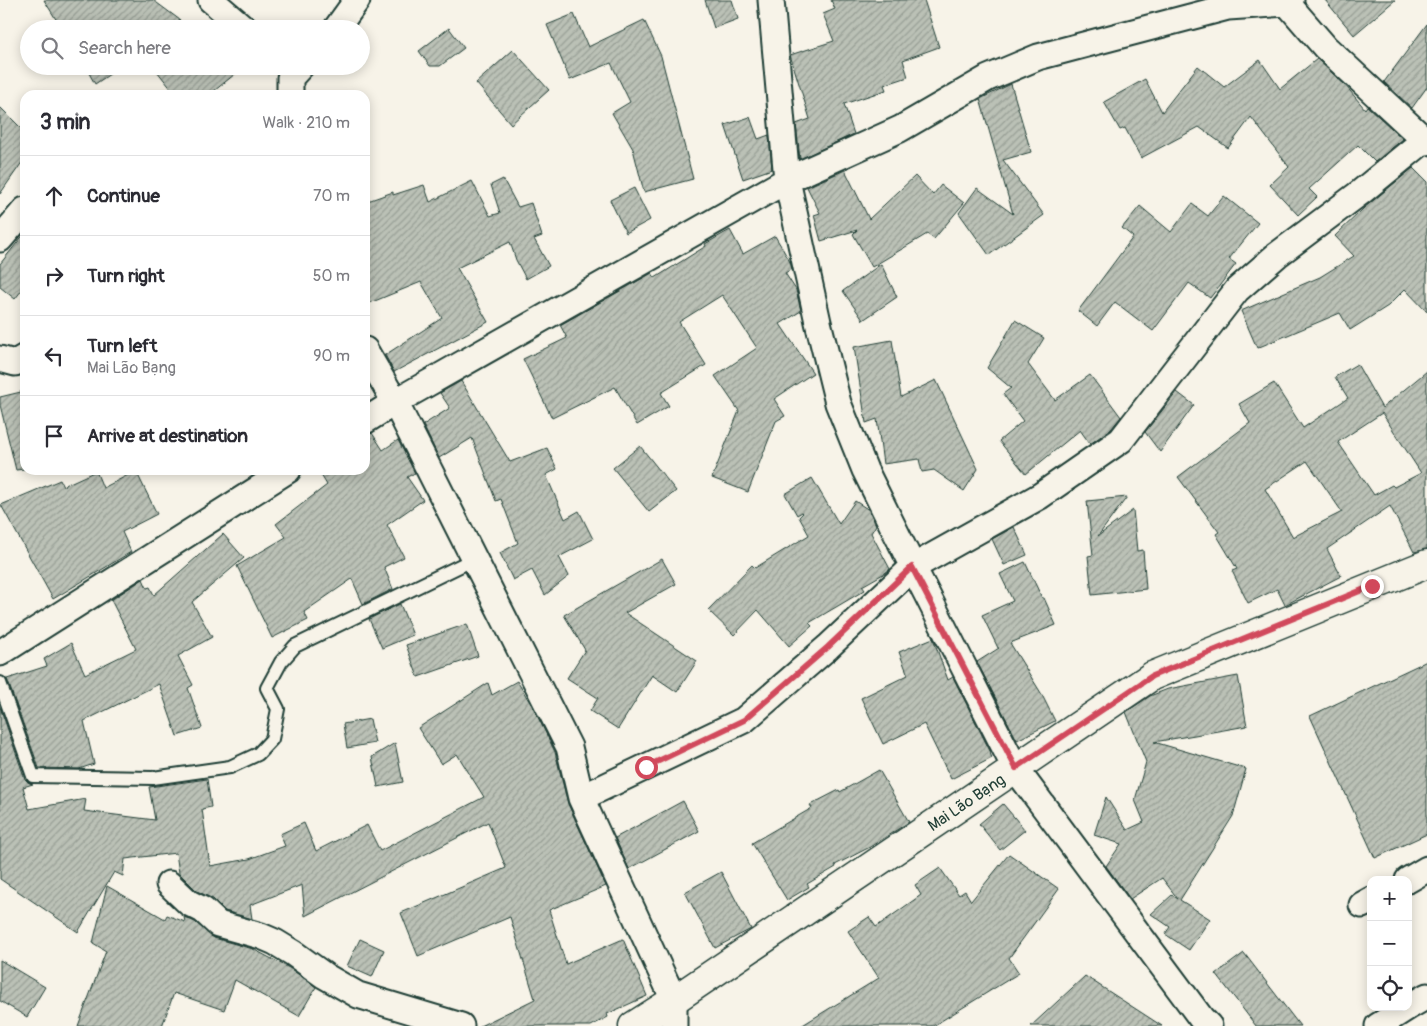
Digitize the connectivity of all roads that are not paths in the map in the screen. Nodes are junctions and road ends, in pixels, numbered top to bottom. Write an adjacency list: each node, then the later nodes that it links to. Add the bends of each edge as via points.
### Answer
1 (211, 0): 6 (street)
2 (357, 0): 7 (street)
3 (771, 0): 9 (street)
4 (1289, 1): 5 (street); 8 (street, via 1325,48)
5 (1227, 3): 9 (street, via 1038,57 988,78 900,129)
6 (234, 20)
7 (343, 20)
8 (1426, 140): 20 (street, via 1276,255 1238,290 1121,440 1040,496)
9 (787, 180): 15 (street); 20 (street, via 838,403 865,470)
10 (20, 216): 11 (street)
11 (0, 239)
12 (0, 359): 14 (street, via 15,363)
13 (370, 359): 15 (street)
14 (20, 360)
15 (395, 402): 16 (street); 18 (street)
16 (370, 418)
17 (280, 475): 21 (street)
18 (474, 559): 22 (lane, via 295,646 281,662 268,688 278,709 272,739 258,754 230,767 153,778 32,776); 24 (street, via 570,747)
19 (1427, 564): 23 (street, Mai Lão Bạng, via 1152,676)
20 (912, 567): 23 (street); 24 (street, via 828,647 744,720)
21 (0, 653)
22 (0, 683)
23 (1016, 768): 31 (street, Mai Lão Bạng); 34 (street)
24 (581, 798): 31 (street)
25 (1427, 869): 26 (street)
26 (1412, 878)
27 (168, 884): 32 (street, via 218,924 275,942 358,995)
28 (1427, 996): 29 (street)
29 (1412, 1005)
30 (1402, 1011): 35 (street)
31 (674, 1013): 33 (street, Mai Lão Bạng)
32 (461, 1026)
33 (633, 1026)
34 (1209, 1026)
35 (1378, 1026)

